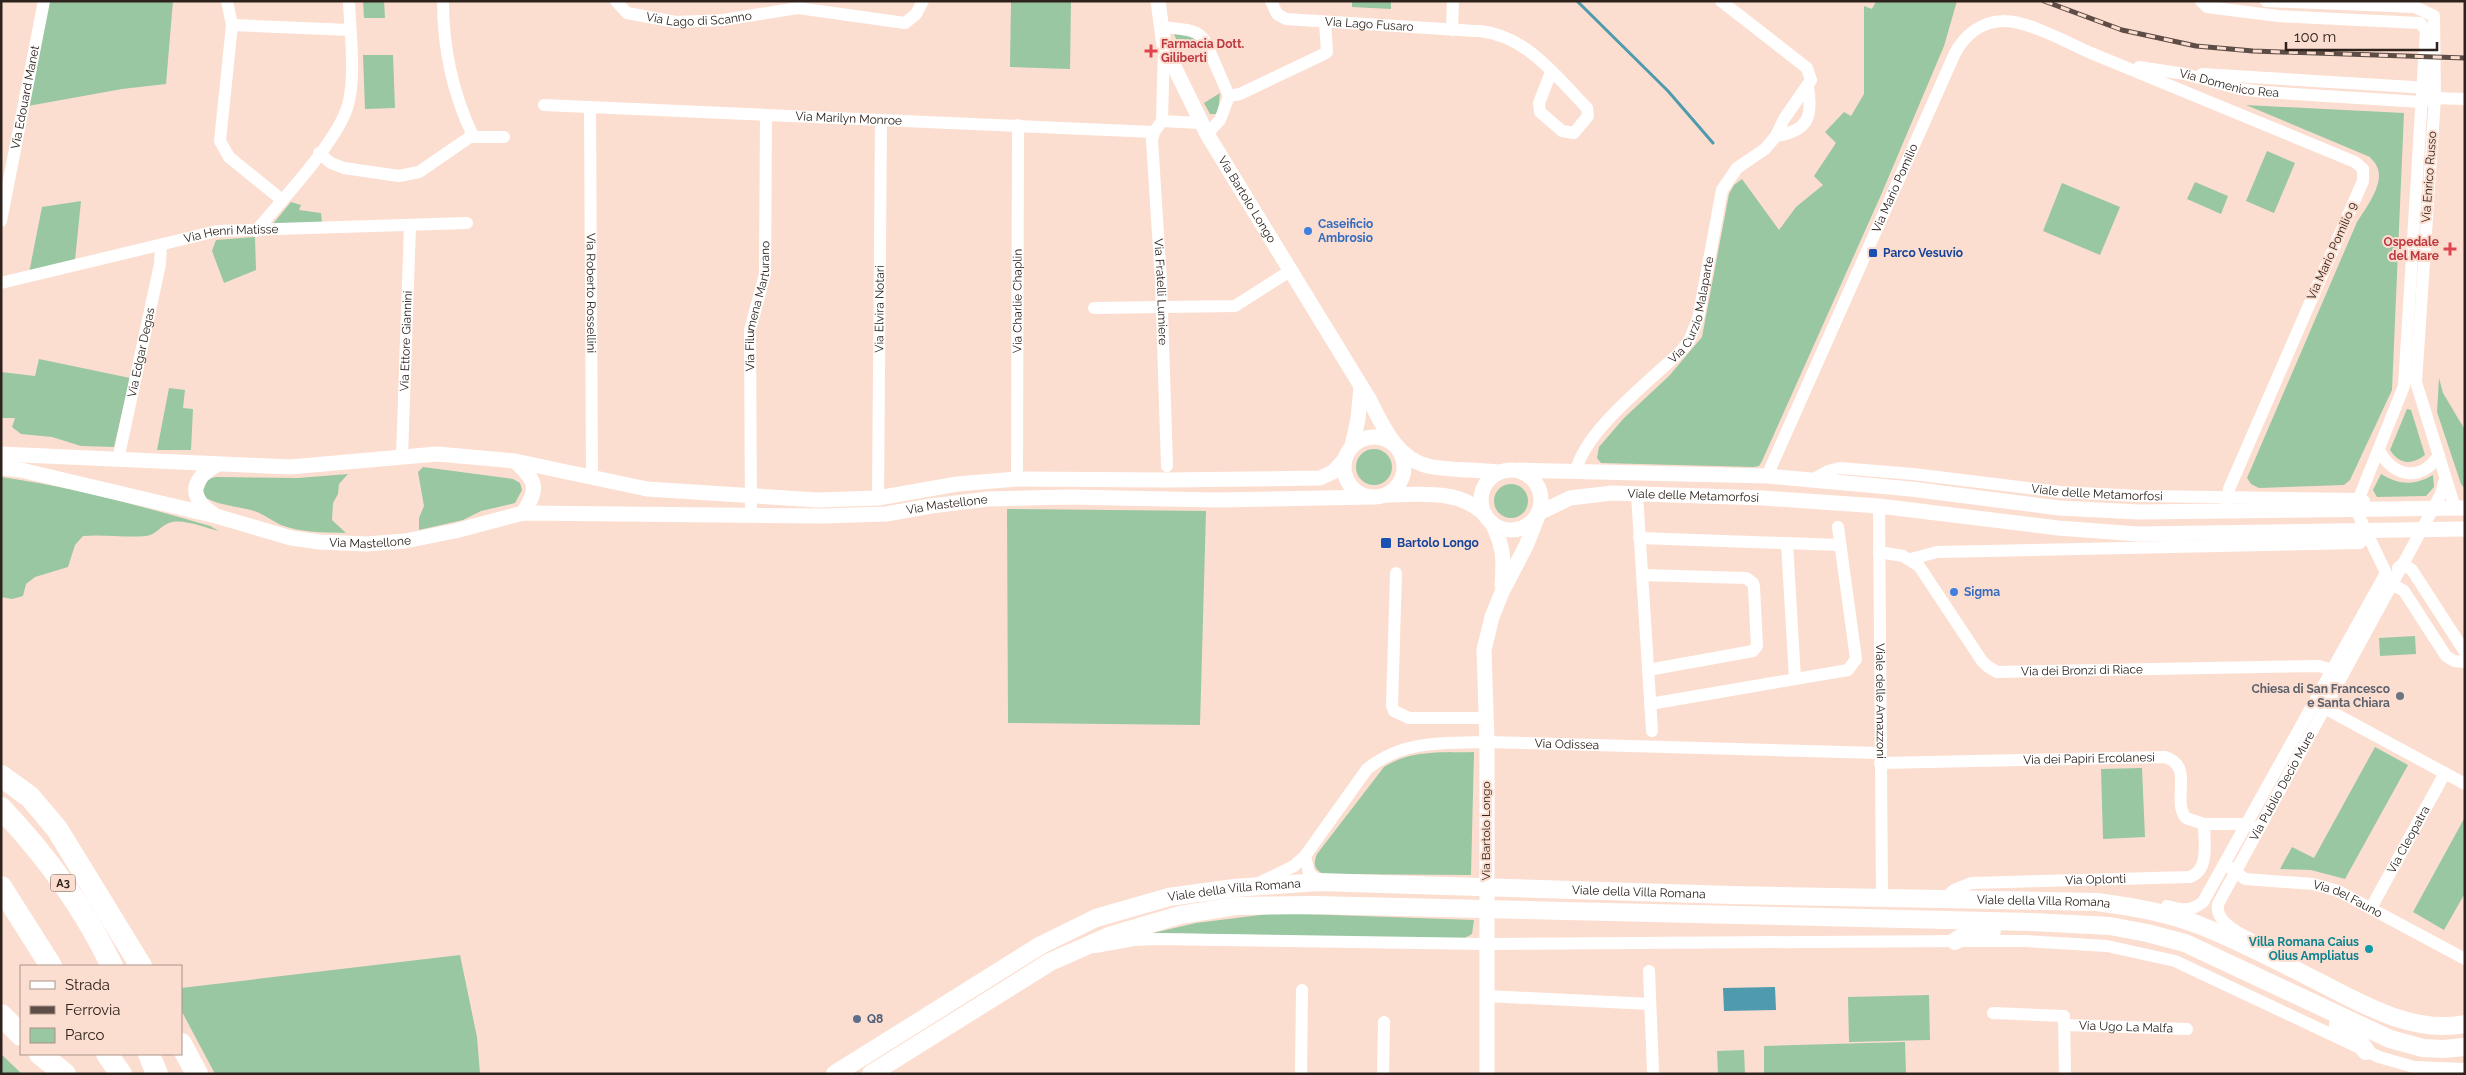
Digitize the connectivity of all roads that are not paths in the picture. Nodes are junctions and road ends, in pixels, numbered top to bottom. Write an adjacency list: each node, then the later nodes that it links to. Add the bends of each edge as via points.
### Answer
1 (44, 1): 41 (street, Via Edouard Manet)
2 (227, 1): 14 (street)
3 (349, 1): 16 (street)
4 (443, 1): 36 (street, via 446,53 462,111)
5 (616, 1): 6 (street, Via Lago di Scanno, via 627,13 676,22 724,20 798,8 905,23 916,14)
6 (923, 1)
7 (1158, 1): 15 (street, Via Bartolo Longo)
8 (1271, 1): 13 (street, Via Lago Fusaro, via 1277,14 1286,19)
9 (1452, 1): 17 (street)
10 (1721, 1): 22 (street, via 1808,68 1811,77)
11 (2201, 1): 23 (street, Via Enrico Russo, via 2206,7 2278,16 2420,23 2426,30)
12 (2266, 1): 23 (street, Via Enrico Russo, via 2415,7 2434,16)
13 (1325, 22): 17 (street, Via Lago Fusaro); 24 (street, via 1327,52 1240,94)
14 (232, 25): 16 (street); 40 (street, via 220,142 229,157)
15 (1161, 27): 18 (street, Via Bartolo Longo); 24 (street, via 1202,35)
16 (350, 30): 39 (street, via 348,105 338,127)
17 (1452, 30): 20 (street, Via Lago Fusaro, via 1501,34 1519,42)
18 (1164, 46): 32 (street); 34 (street, Via Bartolo Longo)
19 (2103, 57): 21 (street, Via Mario Pomilio, via 2129,65); 25 (street, Via Mario Pomilio); 67 (street, Via Mario Pomilio, via 2013,21 1985,25 1963,39)
20 (1551, 72): 20 (street, Via Lago Fusaro, via 1589,111 1574,133 1562,131 1540,112 1539,103)
21 (2185, 74): 23 (street, Via Domenico Rea); 25 (street, via 2189,87); 27 (street, Via Domenico Rea, via 2256,91)
22 (1808, 87): 37 (street, via 1784,119); 37 (street, via 1809,116 1797,130)
23 (2430, 92): 26 (street, Via Domenico Rea); 27 (street, Via Domenico Rea); 55 (street, Via Enrico Russo, via 2416,382)
24 (1229, 96): 34 (street, via 1220,120)
25 (2200, 98): 78 (street, Via Mario Pomilio 9, via 2355,162 2363,169 2364,175)
26 (2465, 99)
27 (2421, 102): 53 (street, Via Enrico Russo, via 2404,386)
28 (544, 105): 29 (street, Via Marilyn Monroe)
29 (590, 107): 30 (street, Via Marilyn Monroe); 68 (street, Via Roberto Rossellini)
30 (766, 115): 31 (street, Via Marilyn Monroe); 75 (street, Via Filumena Marturano, via 765,274 750,330)
31 (881, 120): 33 (street, Via Marilyn Monroe); 76 (street, Via Elvira Notari)
32 (1162, 121): 34 (street); 35 (street)
33 (1018, 125): 35 (street, Via Marilyn Monroe); 69 (street, Via Charlie Chaplin)
34 (1204, 128): 46 (street, Via Bartolo Longo)
35 (1154, 132): 49 (street, Via Fratelli Lumiere)
36 (473, 136): 38 (street); 39 (street, via 419,172 399,176 344,168)
37 (1776, 136): 65 (street, Via Curzio Malaparte, via 1737,168 1722,190 1698,319 1689,341 1604,425 1586,448)
38 (504, 137)
39 (319, 153): 40 (street)
40 (282, 200): 44 (street)
41 (1, 221)
42 (467, 224): 43 (street, Via Henri Matisse)
43 (410, 225): 44 (street, Via Henri Matisse); 56 (street, Via Ettore Giannini)
44 (256, 231): 45 (street, Via Henri Matisse, via 217,232)
45 (161, 245): 47 (street, Via Henri Matisse); 57 (street, Via Edgar Degas, via 160,264)
46 (1290, 271): 49 (street, via 1235,306); 50 (street, Via Bartolo Longo)
47 (1, 283)
48 (1094, 308): 49 (street)
49 (1162, 308): 62 (street, Via Fratelli Lumiere)
50 (1360, 387): 51 (street); 52 (street, Via Bartolo Longo)
51 (1352, 446): 52 (street, via 1366,437 1375,436 1391,441); 58 (street)
52 (1397, 447): 66 (street, Via Bartolo Longo, via 1412,460 1429,466); 74 (street, via 1402,454 1404,470 1398,486)
53 (2379, 450): 55 (street, via 2395,470 2407,474 2421,471); 79 (street, Via Enrico Russo)
54 (1, 454): 60 (street, Via Mastellone)
55 (2439, 454): 70 (street, Via Enrico Russo)
56 (402, 457): 59 (street, Via Mastellone, via 437,454); 61 (street, Via Mastellone, via 290,467)
57 (118, 460): 60 (street, Via Mastellone); 61 (street, Via Mastellone)
58 (1344, 460): 69 (street, Via Mastellone, via 1333,472 1320,478); 74 (street, via 1344,471 1350,484 1361,494)
59 (515, 461): 68 (street, Via Mastellone); 83 (street, via 531,476 535,486 534,497)
60 (22, 463): 63 (street, Via Mastellone); 86 (street, Via Mastellone)
61 (216, 465): 86 (street, Via Mastellone, via 201,475 195,491 203,507)
62 (1167, 466)
63 (1, 468)
64 (1518, 470): 65 (street, Viale delle Metamorfosi); 66 (street); 84 (street, via 1527,473 1537,483 1542,501)
65 (1576, 471): 67 (street, Viale delle Metamorfosi)
66 (1498, 472): 87 (street, via 1483,488 1481,500)
67 (1767, 476): 71 (street, Viale delle Metamorfosi); 77 (street)
68 (592, 478): 75 (street, Via Mastellone, via 647,489)
69 (1017, 479): 76 (street, Via Mastellone, via 957,484)
70 (2445, 479): 81 (street); 82 (street, Via Enrico Russo)
71 (1812, 480): 72 (street, Viale delle Metamorfosi); 78 (street, Viale delle Metamorfosi, via 1840,468 2060,492)
72 (1878, 486): 78 (street, Viale delle Metamorfosi, via 2059,508 2139,512); 80 (street)
73 (1637, 494): 77 (street, Viale delle Metamorfosi); 84 (street, Viale delle Metamorfosi, via 1581,496 1559,502); 92 (street)
74 (1378, 496): 85 (street, Via Mastellone, via 1216,500 1052,497 988,499 886,514); 87 (street, Via Bartolo Longo, via 1437,495 1462,499 1476,506)
75 (750, 497): 76 (street, Via Mastellone); 85 (street, Via Filumena Marturano)
76 (878, 498)
77 (1763, 498): 80 (street, Viale delle Metamorfosi)
78 (2226, 503): 79 (street, Viale delle Metamorfosi)
79 (2356, 503): 81 (street, Viale delle Metamorfosi, via 2383,508); 91 (street, Via Publio Decio Mure)
80 (1879, 506): 91 (street, Viale delle Metamorfosi, via 2058,528 2138,534); 95 (street, Viale delle Amazzoni)
81 (2432, 508): 82 (street, Viale delle Metamorfosi); 89 (street, Via Publio Decio Mure)
82 (2460, 508)
83 (523, 513): 85 (street, Via Mastellone); 86 (street, Via Mastellone, via 455,532 366,544 291,538)
84 (1539, 513): 87 (street, via 1522,529 1505,530); 102 (street, Via Bartolo Longo)
85 (751, 514)
86 (216, 516)
87 (1488, 519): 102 (street, Via Bartolo Longo, via 1501,541 1504,556)
88 (1838, 527): 94 (street)
89 (2422, 529): 90 (street, Viale delle Metamorfosi); 91 (street, Viale delle Metamorfosi); 98 (street, Via Publio Decio Mure)
90 (2465, 529)
91 (2368, 532): 96 (street, Viale delle Metamorfosi, via 2360,543 1936,552); 97 (street, Via Publio Decio Mure)
92 (1639, 538): 93 (street); 100 (street)
93 (1787, 543): 94 (street); 107 (street)
94 (1840, 544): 107 (street, via 1855,663 1848,670)
95 (1879, 552): 96 (street); 113 (street, Viale delle Amazzoni)
96 (1911, 559): 106 (street, Via dei Bronzi di Riace, via 1926,574 1982,661 1997,672 2320,666)
97 (2383, 564): 98 (street, via 2395,569); 101 (street, Via Publio Decio Mure)
98 (2403, 564): 101 (street, Via Publio Decio Mure); 103 (street, via 2412,570)
99 (1396, 573): 110 (street, via 1394,711 1409,718)
100 (1642, 575): 105 (street); 105 (street, via 1746,578 1754,588 1757,646 1753,651)
101 (2388, 581): 104 (street, via 2404,591 2446,656); 106 (street, Via Publio Decio Mure)
102 (1502, 592): 110 (street, Via Bartolo Longo, via 1486,634)
103 (2465, 652)
104 (2465, 662)
105 (1648, 670): 108 (street)
106 (2338, 672): 109 (street, Via Publio Decio Mure)
107 (1795, 679): 108 (street)
108 (1650, 704): 111 (street)
109 (2319, 705): 114 (street); 119 (street, Via Publio Decio Mure)
110 (1486, 718): 112 (street, Via Bartolo Longo)
111 (1652, 731)
112 (1487, 742): 113 (street, Via Odissea); 120 (street, Via Odissea, via 1427,744 1397,750 1378,760 1367,769); 132 (street, Via Bartolo Longo)
113 (1880, 758): 118 (street, Via dei Papiri Ercolanesi, via 2165,757 2176,762 2181,771 2183,815); 126 (street, Viale delle Amazzoni)
114 (2445, 773): 116 (street); 129 (street, Via Cleopatra)
115 (1, 776): 138 (highway, via 30,798 57,829)
116 (2465, 784)
117 (1, 808): 137 (highway, A3, via 78,903)
118 (2204, 824): 119 (street, Via dei Papiri Ercolanesi); 127 (street, Via Oplonti, via 2204,862 2197,874 2190,878 1973,883 1964,884)
119 (2253, 826): 121 (street, Via Publio Decio Mure); 122 (street, Via Publio Decio Mure)
120 (1305, 856): 123 (street, via 1309,873); 125 (street, Via Odissea, via 1278,876)
121 (2226, 864): 122 (street, Via del Fauno); 128 (street, Via Publio Decio Mure, via 2203,902 2194,909 2186,911 2146,901)
122 (2235, 873): 129 (street, Via del Fauno, via 2245,880 2326,886); 135 (street, Via Publio Decio Mure, via 2218,904 2219,916 2224,923 2269,950)
123 (1319, 882): 125 (main road, Viale della Villa Romana); 126 (main road, Viale della Villa Romana, via 1731,896)
124 (1, 887): 136 (highway)
125 (1247, 887): 164 (main road, Viale della Villa Romana, via 1169,897 1096,918 1041,944)
126 (1882, 897): 127 (main road, Viale della Villa Romana)
127 (1945, 898): 128 (main road, Viale della Villa Romana, via 2097,902)
128 (2125, 906): 135 (main road, Viale della Villa Romana, via 2160,912 2193,923)
129 (2371, 908): 134 (street, Via del Fauno)
130 (2031, 922): 131 (main road, via 2012,932 1973,931); 133 (main road, Viale della Villa Romana, via 1314,905 1236,906 1145,924); 141 (main road, Viale della Villa Romana, via 2110,926 2185,943)
131 (1955, 941): 132 (street, Viale della Villa Romana); 153 (street, Viale della Villa Romana, via 2107,946 2166,959 2219,980)
132 (1486, 944): 133 (street, Viale della Villa Romana, via 1134,940); 140 (street, Via Bartolo Longo)
133 (1070, 952): 165 (main road, Viale della Villa Romana)
134 (2465, 959)
135 (2278, 962): 146 (main road, Viale della Villa Romana, via 2385,1015 2419,1024)
136 (50, 965)
137 (111, 965)
138 (140, 965)
139 (1649, 971): 142 (street)
140 (1486, 996): 142 (street); 169 (street, Via Bartolo Longo)
141 (2306, 999): 151 (main road, Viale della Villa Romana, via 2372,1032 2406,1044 2442,1049); 153 (main road, via 2316,1014 2353,1033)
142 (1650, 1004): 158 (street)
143 (1993, 1014): 147 (street, Via Ugo La Malfa, via 2064,1016)
144 (1, 1015): 149 (highway)
145 (1384, 1022): 168 (street)
146 (2465, 1024)
147 (2065, 1025): 148 (street, Via Ugo La Malfa); 170 (street, Via Ugo La Malfa)
148 (2187, 1029)
149 (20, 1034)
150 (182, 1046): 163 (highway)
151 (2465, 1047)
152 (182, 1050): 162 (highway)
153 (2366, 1051): 157 (street, Viale della Villa Romana, via 2414,1067)
154 (41, 1055): 159 (highway)
155 (108, 1055): 160 (highway)
156 (149, 1055): 161 (highway)
157 (2465, 1068)
158 (1653, 1071)
159 (65, 1074)
160 (121, 1074)
161 (158, 1074)
162 (192, 1074)
163 (197, 1074)
164 (835, 1074)
165 (871, 1074)
166 (1294, 1074): 167 (street, via 1299,995)
167 (1301, 1074)
168 (1383, 1074)
169 (1487, 1074)
170 (2065, 1074)

